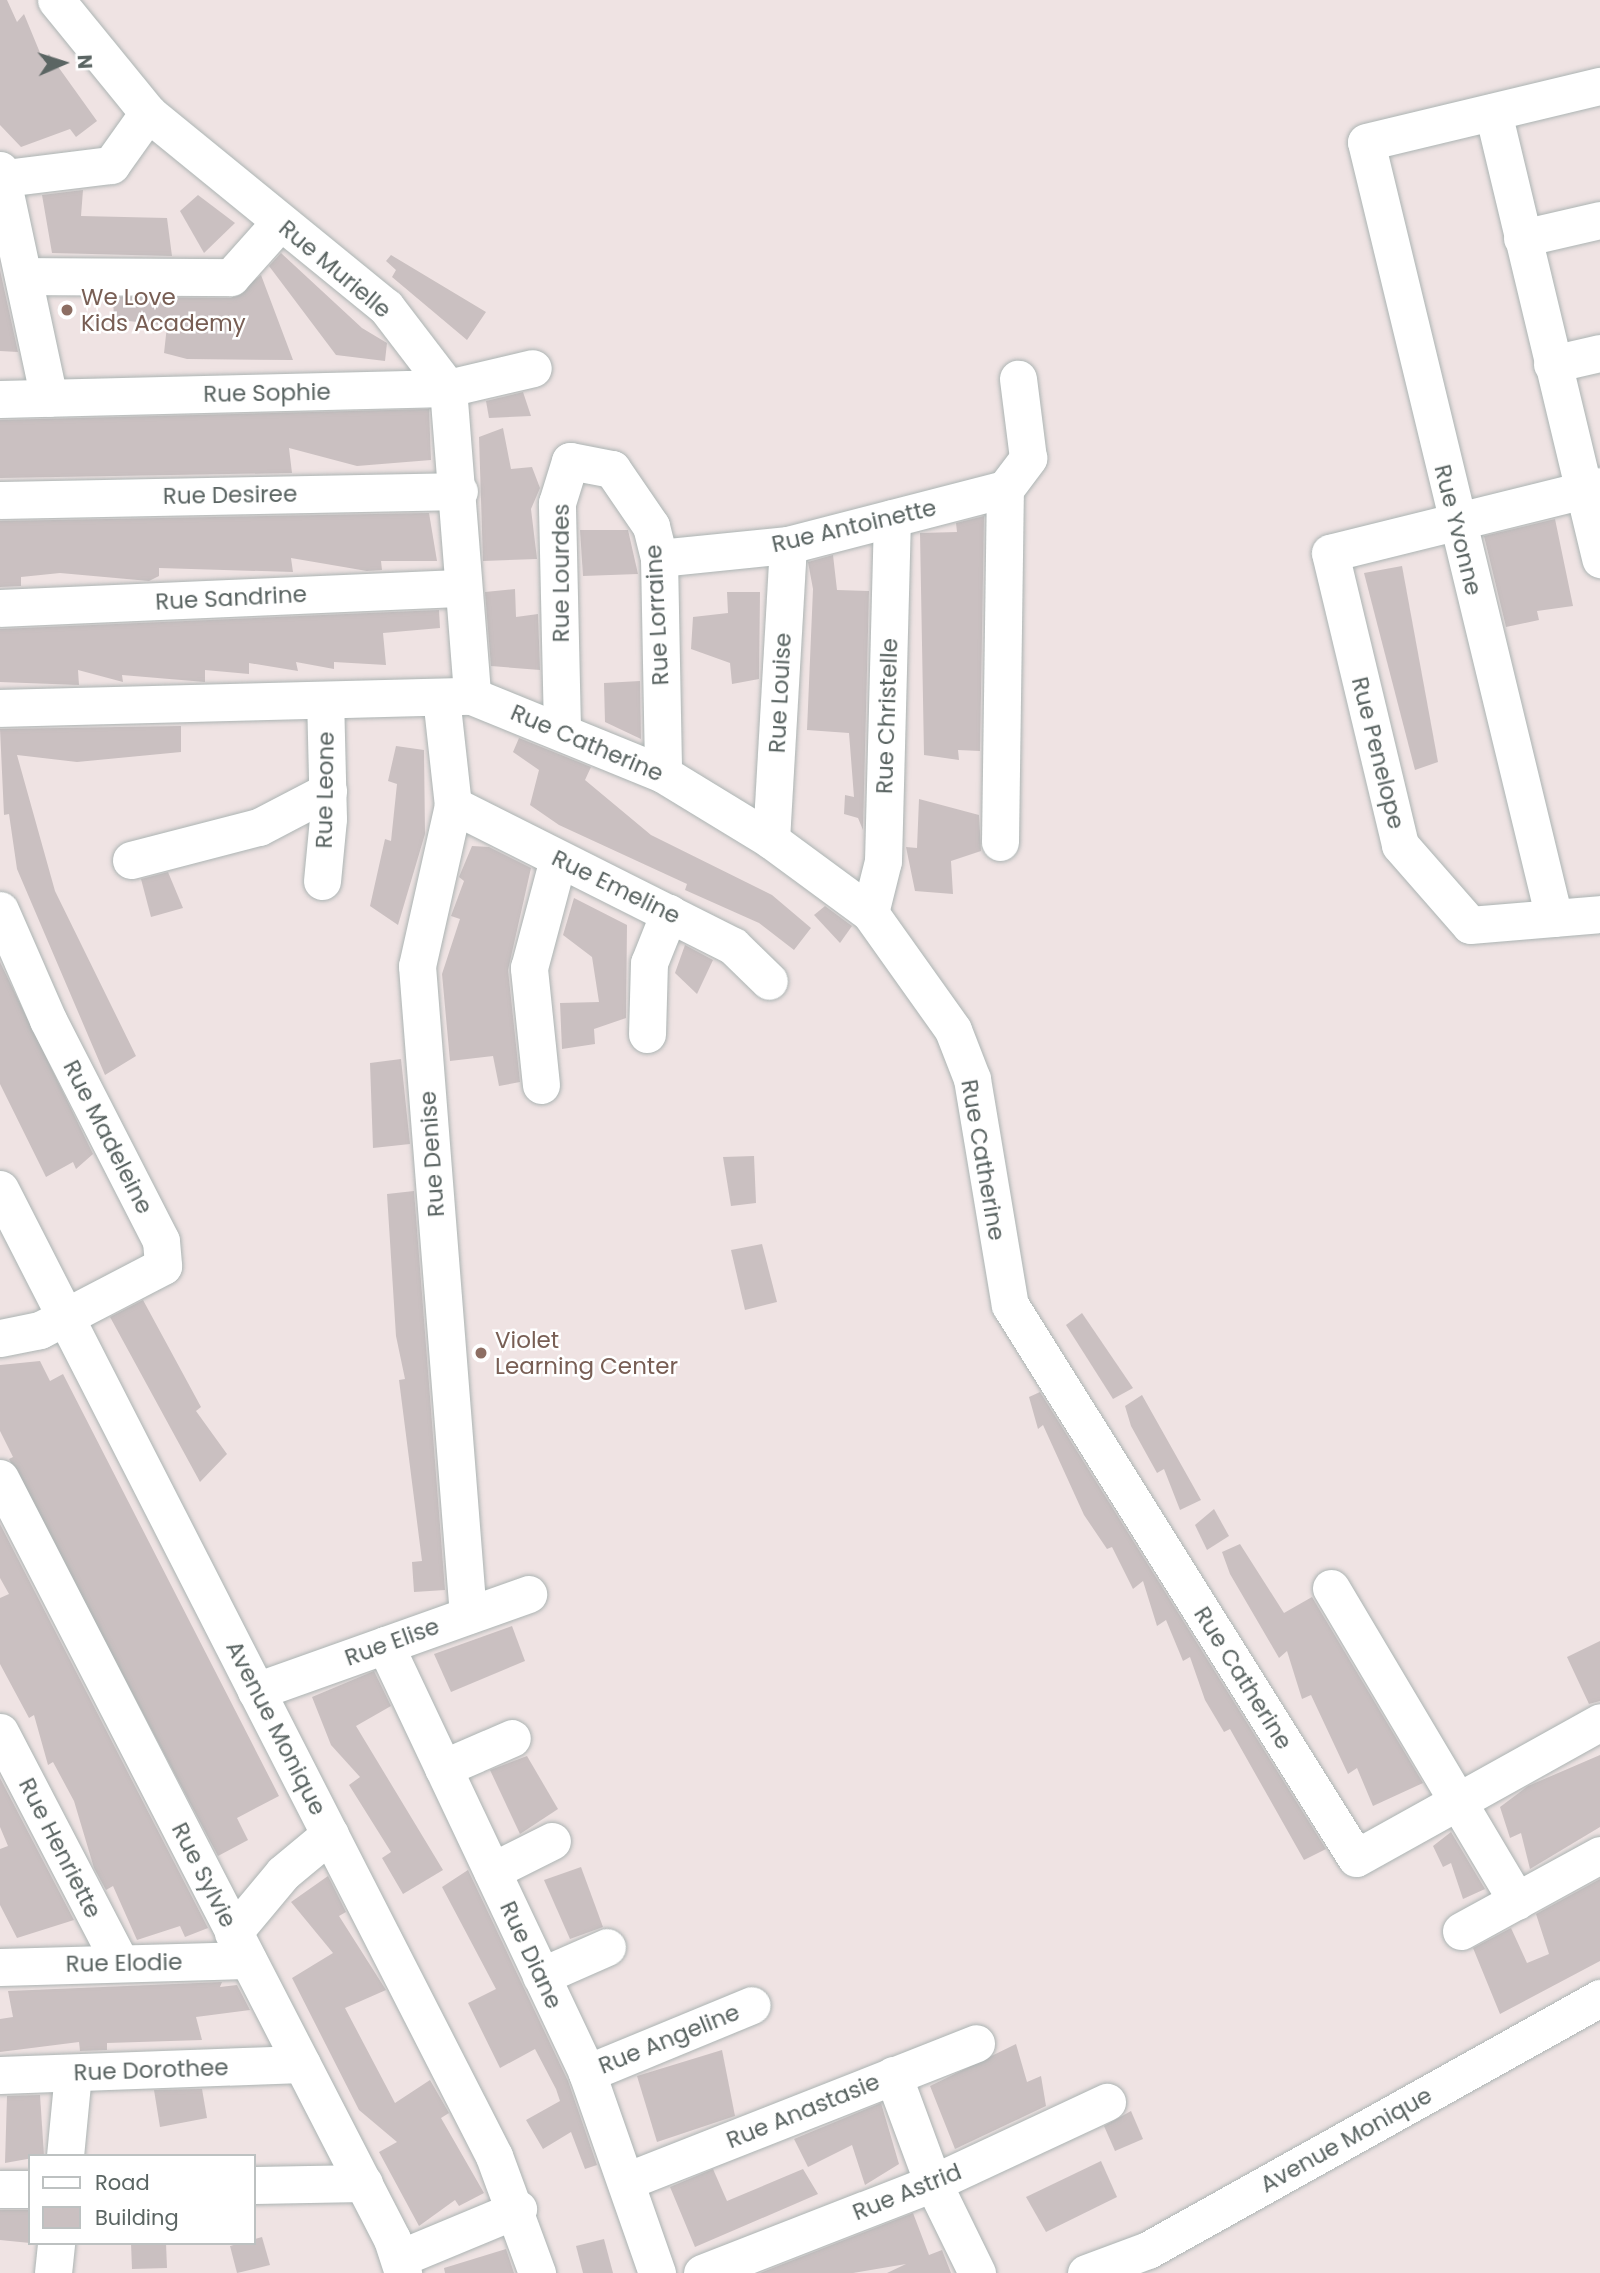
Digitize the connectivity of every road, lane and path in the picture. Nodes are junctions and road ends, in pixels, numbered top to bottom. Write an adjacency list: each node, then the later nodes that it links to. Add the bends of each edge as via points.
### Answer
1 (56, 0): 4 (street, Rue Murielle)
2 (1600, 86): 3 (street)
3 (1493, 112): 8 (street); 23 (street, Rue Yvonne, via 1366,142)
4 (148, 113): 5 (street, via 111,165); 7 (street, Rue Murielle)
5 (2, 174): 9 (street)
6 (1600, 220): 8 (street)
7 (280, 222): 9 (street, via 232,277); 14 (street, Rue Murielle, via 386,307)
8 (1522, 238): 11 (street)
9 (26, 276): 15 (street)
10 (1600, 353): 11 (street)
11 (1552, 364): 18 (street)
12 (533, 368): 14 (street, Rue Sophie)
13 (1018, 379): 19 (street, via 1028,458)
14 (447, 388): 15 (street, Rue Sophie); 20 (street)
15 (49, 398): 16 (street, Rue Sophie)
16 (0, 399)
17 (612, 468): 25 (street, Rue Lorraine, via 651,526); 32 (street, Rue Lourdes, via 570,461 557,503)
18 (1592, 488): 23 (street); 26 (street)
19 (1005, 489): 22 (street, Rue Antoinette); 37 (street)
20 (459, 491): 21 (street, Rue Desiree); 27 (street)
21 (0, 500)
22 (892, 518): 24 (street, Rue Antoinette); 43 (street, Rue Christelle, via 883,861)
23 (1455, 522): 45 (street, Rue Yvonne); 45 (street, Rue Penelope, via 1330,553 1400,845 1471,925)
24 (788, 545): 25 (street, Rue Antoinette); 36 (street, Rue Louise)
25 (659, 558): 33 (street, Rue Lorraine)
26 (1600, 559)
27 (463, 588): 28 (street, Rue Sandrine); 29 (street)
28 (0, 608)
29 (457, 696): 30 (street, Rue Catherine); 32 (street, Rue Catherine); 35 (street, Rue Denise)
30 (326, 700): 31 (street, Rue Catherine); 34 (street, Rue Leone)
31 (0, 708)
32 (562, 728): 33 (street, Rue Catherine)
33 (663, 774): 36 (street, Rue Catherine)
34 (328, 791): 39 (street, via 259,827); 40 (street, Rue Leone)
35 (453, 805): 38 (street, Rue Emeline); 55 (street, Rue Denise, via 417,966)
36 (771, 840): 43 (street, Rue Catherine)
37 (1000, 842)
38 (558, 859): 42 (street, Rue Emeline); 48 (street, via 530,968)
39 (131, 860)
40 (322, 881)
41 (0, 910): 50 (street, Rue Madeleine, via 48,1020 162,1241 163,1266)
42 (669, 913): 46 (street, Rue Emeline, via 733,946); 47 (street, via 649,963)
43 (870, 913): 62 (street, Rue Catherine, via 953,1030 972,1079 1010,1305 1356,1858)
44 (1600, 914): 45 (street, Rue Penelope)
45 (1554, 918)
46 (769, 981)
47 (647, 1034)
48 (541, 1085)
49 (0, 1189): 50 (street, Avenue Monique)
50 (65, 1318): 51 (street); 57 (street, Avenue Monique)
51 (0, 1338)
52 (0, 1478): 69 (street, Rue Sylvie)
53 (1331, 1588): 62 (street)
54 (528, 1594): 55 (street, Rue Elise)
55 (468, 1615): 56 (street, Rue Elise)
56 (385, 1645): 57 (street, Rue Elise); 61 (street, Rue Diane)
57 (256, 1691): 63 (street, Avenue Monique)
58 (1600, 1722): 62 (street, Rue Catherine)
59 (0, 1732): 71 (street, Rue Henriette)
60 (512, 1738): 61 (street)
61 (443, 1768): 66 (street, Rue Diane)
62 (1457, 1799): 67 (street)
63 (330, 1834): 69 (street, via 283,1873); 90 (street, Avenue Monique)
64 (552, 1841): 66 (street)
65 (1600, 1855): 67 (street)
66 (492, 1871): 73 (street, Rue Diane)
67 (1517, 1901): 68 (street)
68 (1461, 1931)
69 (241, 1947): 71 (street, Rue Elodie); 77 (street, Rue Sylvie)
70 (607, 1947): 73 (street)
71 (120, 1964): 72 (street, Rue Elodie)
72 (0, 1967)
73 (541, 1976): 79 (street, Rue Diane)
74 (1600, 1997): 98 (street, Avenue Monique, via 1149,2250)
75 (752, 2005): 79 (street, Rue Angeline)
76 (976, 2043): 81 (street, Rue Anastasie)
77 (302, 2064): 78 (street, Rue Dorothee); 85 (street, Rue Sylvie)
78 (73, 2073): 80 (street, Rue Dorothee); 83 (street)
79 (587, 2073): 84 (street, Rue Diane)
80 (0, 2075)
81 (893, 2075): 84 (street, Rue Anastasie); 86 (street)
82 (1107, 2102): 86 (street, Rue Astrid)
83 (65, 2154)
84 (629, 2180): 95 (street, Rue Diane)
85 (364, 2183): 87 (street); 92 (street, Rue Sylvie)
86 (933, 2183): 96 (street, Rue Astrid); 97 (street)
87 (256, 2185)
88 (0, 2189): 89 (street)
89 (28, 2189)
90 (518, 2208): 92 (street); 94 (street, Avenue Monique)
91 (56, 2245): 93 (street)
92 (402, 2266)
93 (53, 2273)
94 (537, 2273)
95 (657, 2273)
96 (702, 2273)
97 (977, 2273)
98 (1086, 2273)

